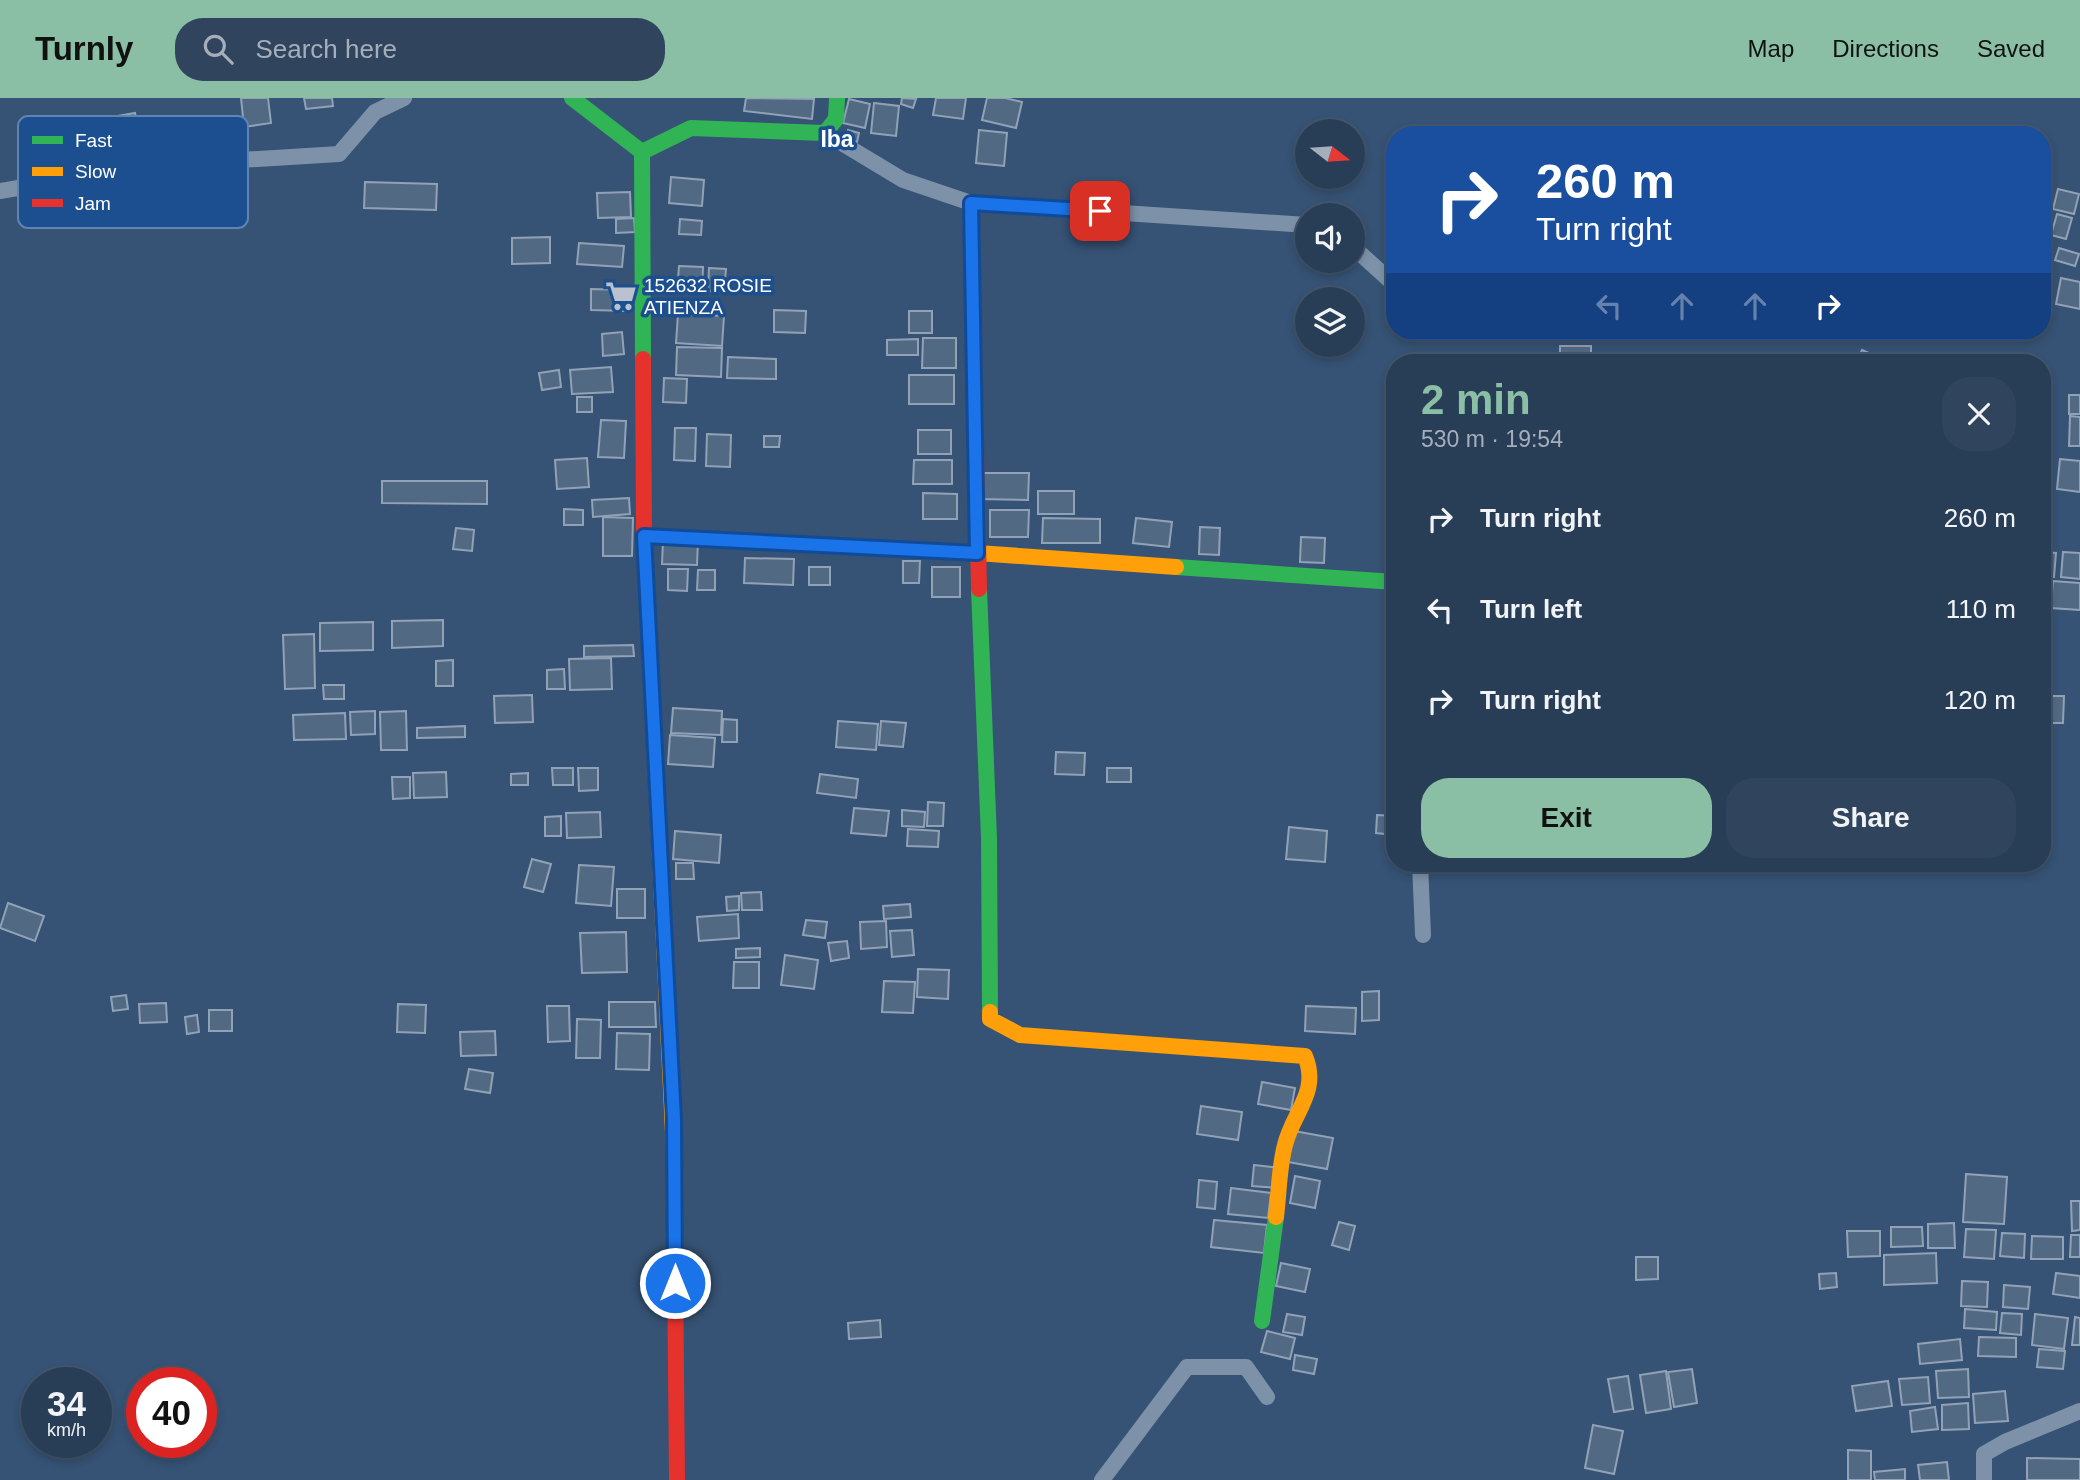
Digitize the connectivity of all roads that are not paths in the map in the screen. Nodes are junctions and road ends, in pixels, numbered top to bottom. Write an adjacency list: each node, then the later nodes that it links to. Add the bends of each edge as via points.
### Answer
1 (404, 98): 6 (street, via 375,112 339,154)
2 (572, 98): 5 (street)
3 (837, 98): 4 (street, via 836,119)
4 (825, 133): 5 (street, via 691,128); 9 (street, via 904,180)
5 (642, 152): 13 (street)
6 (248, 160)
7 (18, 188): 8 (street)
8 (0, 191)
9 (971, 203): 10 (street); 14 (street)
10 (1295, 224)
11 (1365, 258): 12 (street)
12 (1386, 277)
13 (644, 536): 14 (street); 21 (street, via 674,1119)
14 (977, 553): 15 (street); 18 (street, via 989,838 990,1019 1020,1035 1305,1056 1311,1073 1307,1095 1285,1144)
15 (1386, 581)
16 (1420, 872): 17 (street)
17 (1423, 936)
18 (1262, 1321)
19 (1267, 1397): 22 (street, via 1246,1367 1187,1367)
20 (2080, 1411): 23 (street, via 1984,1454)
21 (677, 1480)
22 (1102, 1480)
23 (1984, 1480)

